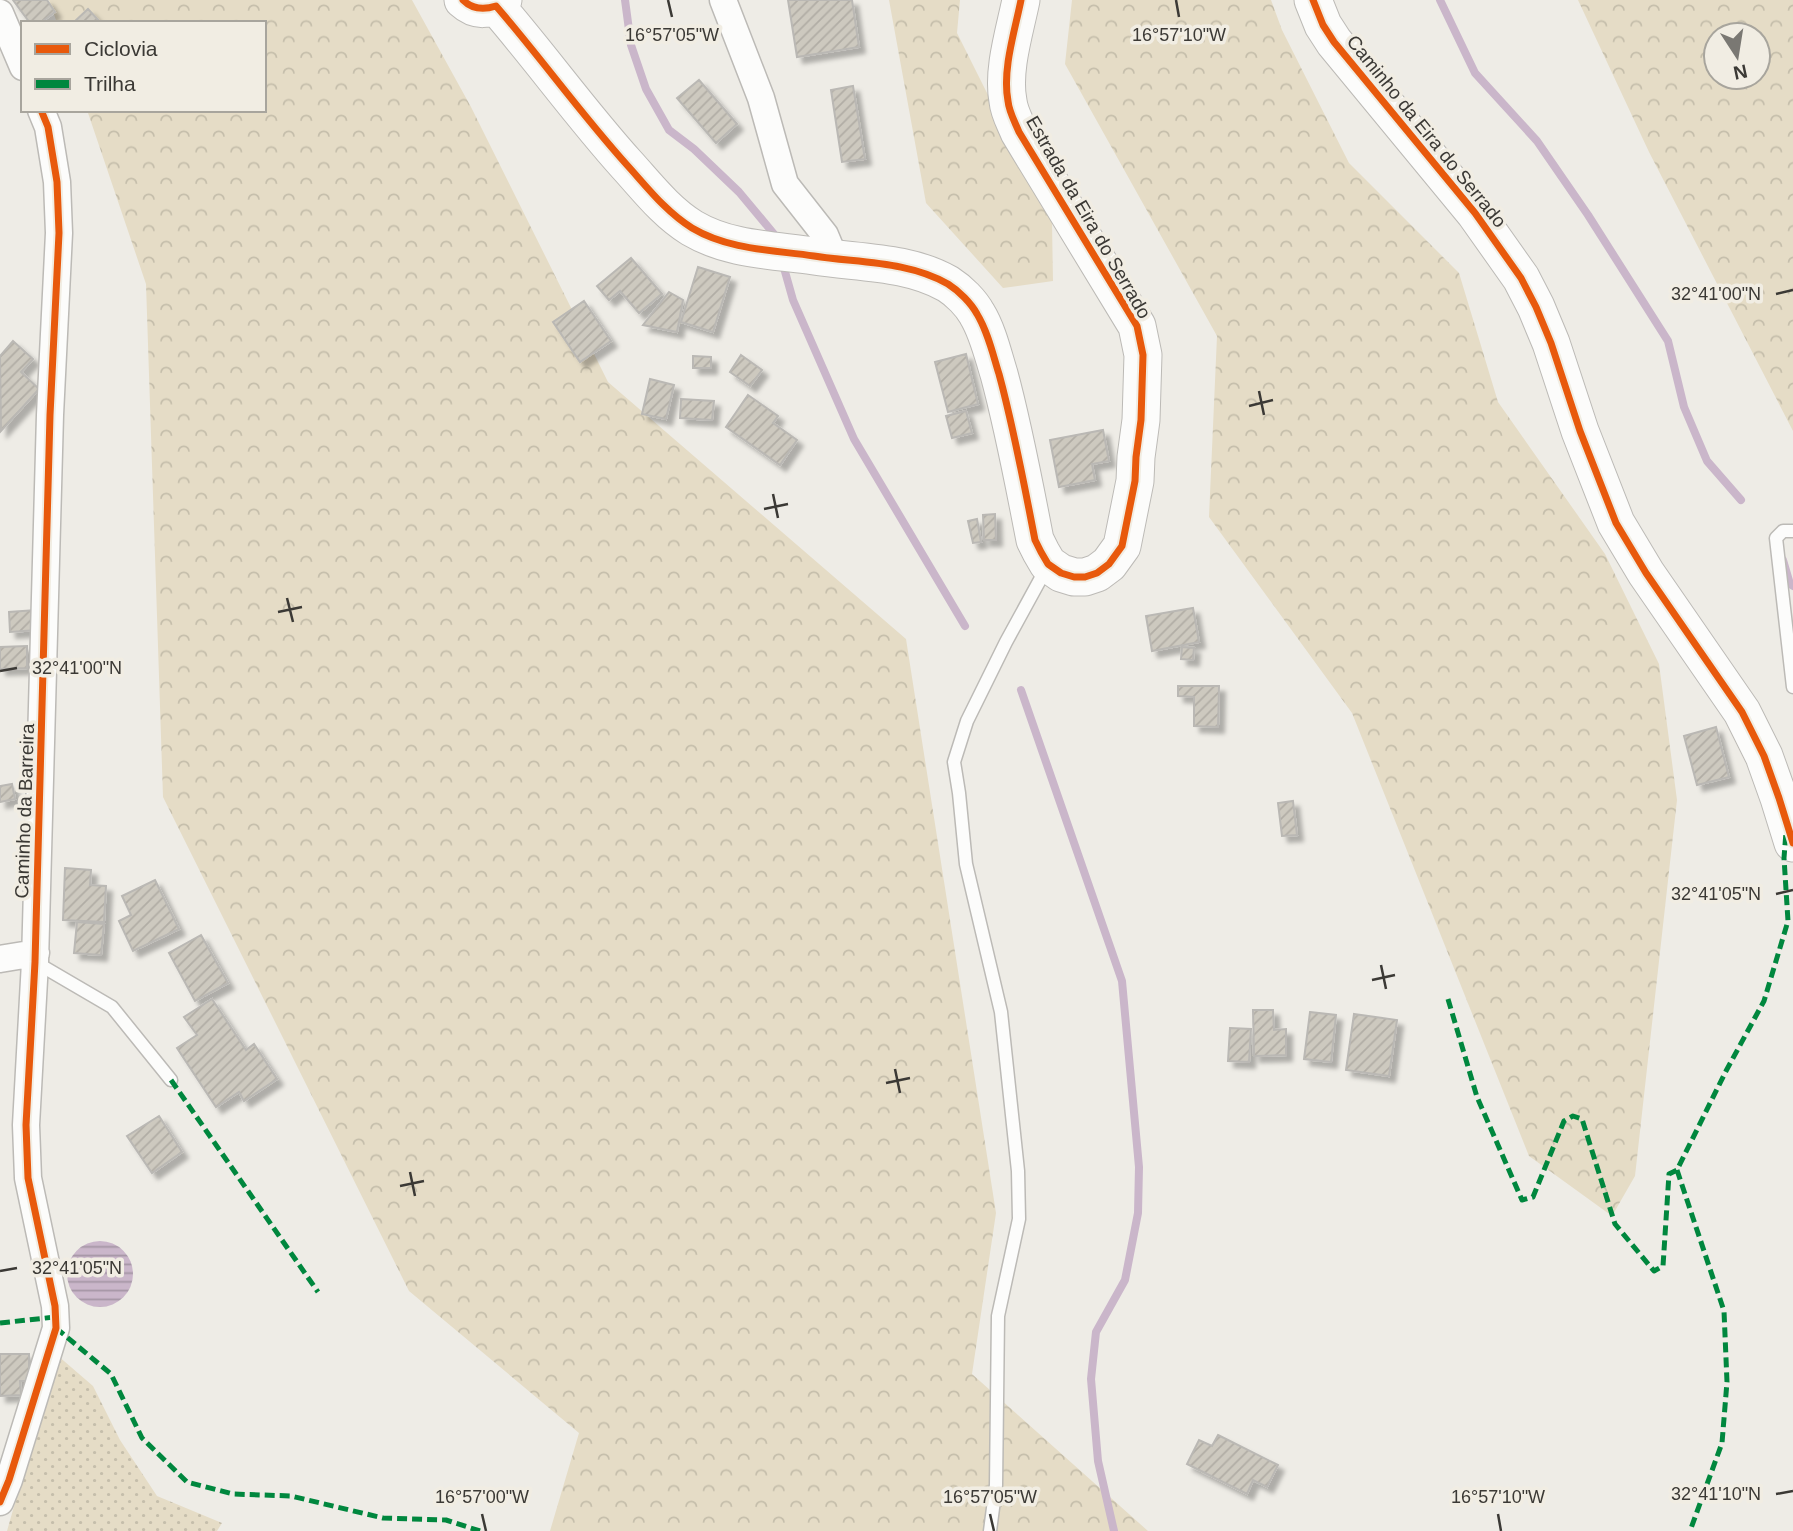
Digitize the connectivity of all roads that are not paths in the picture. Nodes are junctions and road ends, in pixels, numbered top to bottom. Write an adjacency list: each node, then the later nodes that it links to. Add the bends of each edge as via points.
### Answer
1 (723, 0): 8 (street, via 761,98 785,184 825,234)
2 (1021, 0): 10 (main road, Estrada da Eira do Serrado, via 1007,76 1011,114 1137,326 1143,355 1135,481 1122,546 1109,564 1085,577 1061,573)
3 (1313, 0): 12 (main road, Caminho da Eira do Serrado, via 1334,42 1475,213 1521,278 1551,343 1616,523 1742,712 1768,767)
4 (488, 2): 8 (main road, via 533,48 593,127 674,215 732,245)
5 (0, 13): 6 (street)
6 (21, 62)
7 (42, 112): 13 (street, Caminho da Barreira, via 57,182 59,233)
8 (820, 257): 10 (main road, via 881,263 930,276 950,285 978,315 1005,398 1035,540)
9 (1793, 531): 11 (lane, via 1783,531 1776,538)
10 (1048, 564): 17 (lane, via 967,721 954,762 966,864 1001,1012 1017,1171 1019,1219 998,1316 996,1485)
11 (1793, 687)
12 (1793, 843)
13 (35, 958): 14 (street); 15 (lane, via 112,1007); 16 (street, Caminho da Barreira, via 26,1125 29,1178 56,1328)
14 (0, 959)
15 (172, 1080)
16 (0, 1502)
17 (990, 1531)

